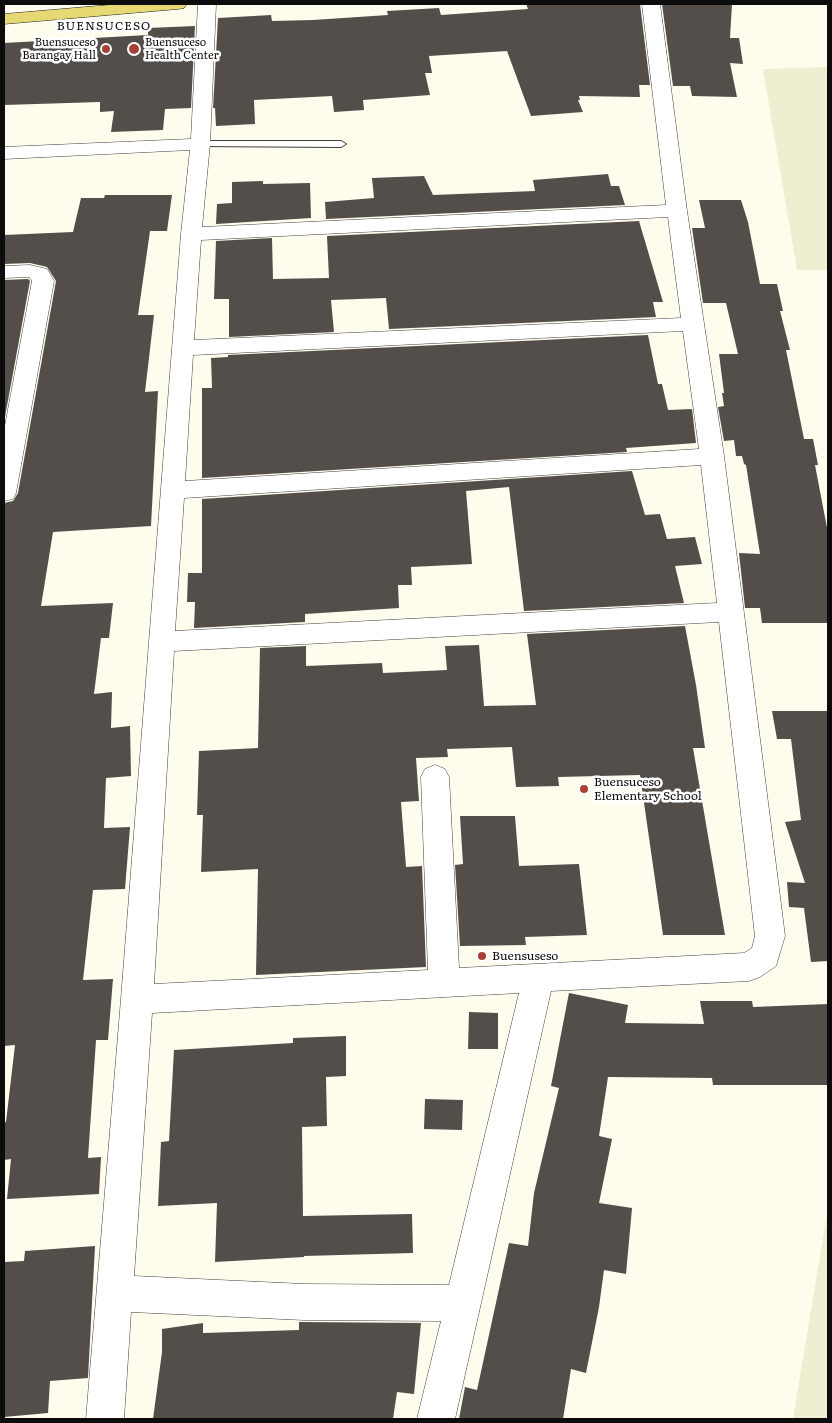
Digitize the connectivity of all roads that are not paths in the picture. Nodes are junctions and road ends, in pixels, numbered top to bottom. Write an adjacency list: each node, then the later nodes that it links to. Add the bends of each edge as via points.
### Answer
1 (178, 4): 4 (main road)
2 (207, 4): 5 (street)
3 (651, 4): 8 (street)
4 (4, 19)
5 (200, 144): 6 (lane); 7 (street); 9 (street)
6 (341, 144)
7 (4, 153)
8 (677, 211): 9 (street); 11 (street)
9 (191, 234): 12 (street)
10 (4, 272): 15 (street, via 30,271 40,274 43,281)
11 (693, 324): 12 (street); 13 (street)
12 (183, 348): 14 (street)
13 (712, 456): 14 (street); 16 (street)
14 (173, 490): 17 (street)
15 (4, 493)
16 (731, 612): 17 (street); 19 (street, via 770,936 765,956 749,967)
17 (161, 642): 21 (street)
18 (435, 777): 20 (street)
19 (538, 979): 20 (street); 23 (street)
20 (444, 984): 21 (street)
21 (137, 1000): 22 (street)
22 (116, 1293): 23 (street, via 304,1302); 24 (street)
23 (464, 1303): 25 (street)
24 (105, 1419)
25 (436, 1419)

